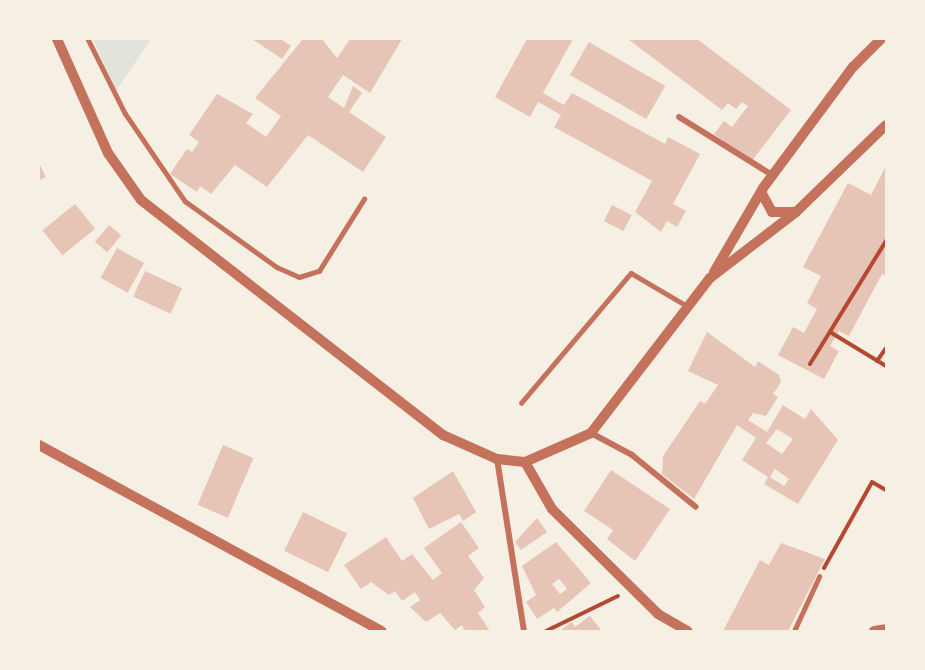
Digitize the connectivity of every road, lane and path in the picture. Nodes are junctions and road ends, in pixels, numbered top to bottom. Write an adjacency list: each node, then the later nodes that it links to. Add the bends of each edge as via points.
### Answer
1 (57, 39): 21 (street, via 108,153 141,200 443,435)
2 (88, 39): 8 (lane, via 125,113 185,201 277,267 299,277 319,271)
3 (881, 39): 6 (street, via 853,67)
4 (679, 117): 6 (street)
5 (886, 125): 9 (street)
6 (772, 175): 7 (street)
7 (761, 192): 9 (street, via 772,212); 11 (street)
8 (364, 199)
9 (795, 212): 11 (street)
10 (886, 241): 13 (path)
11 (710, 278): 12 (street)
12 (687, 306): 18 (lane, via 631,273); 19 (street)
13 (830, 332): 15 (path); 16 (path)
14 (886, 348): 15 (path)
15 (878, 361): 17 (path)
16 (810, 364)
17 (886, 366)
18 (521, 403)
19 (591, 433): 22 (street); 24 (street, via 632,455)
20 (39, 445): 28 (street)
21 (497, 459): 22 (street); 29 (street)
22 (525, 462): 26 (street, via 552,509)
23 (886, 490): 25 (path, via 872,482)
24 (696, 507)
25 (819, 577): 32 (lane)
26 (633, 590): 30 (path); 31 (street)
27 (886, 629): 33 (street)
28 (382, 631)
29 (524, 631)
30 (546, 631)
31 (687, 631)
32 (794, 631)
33 (874, 631)

